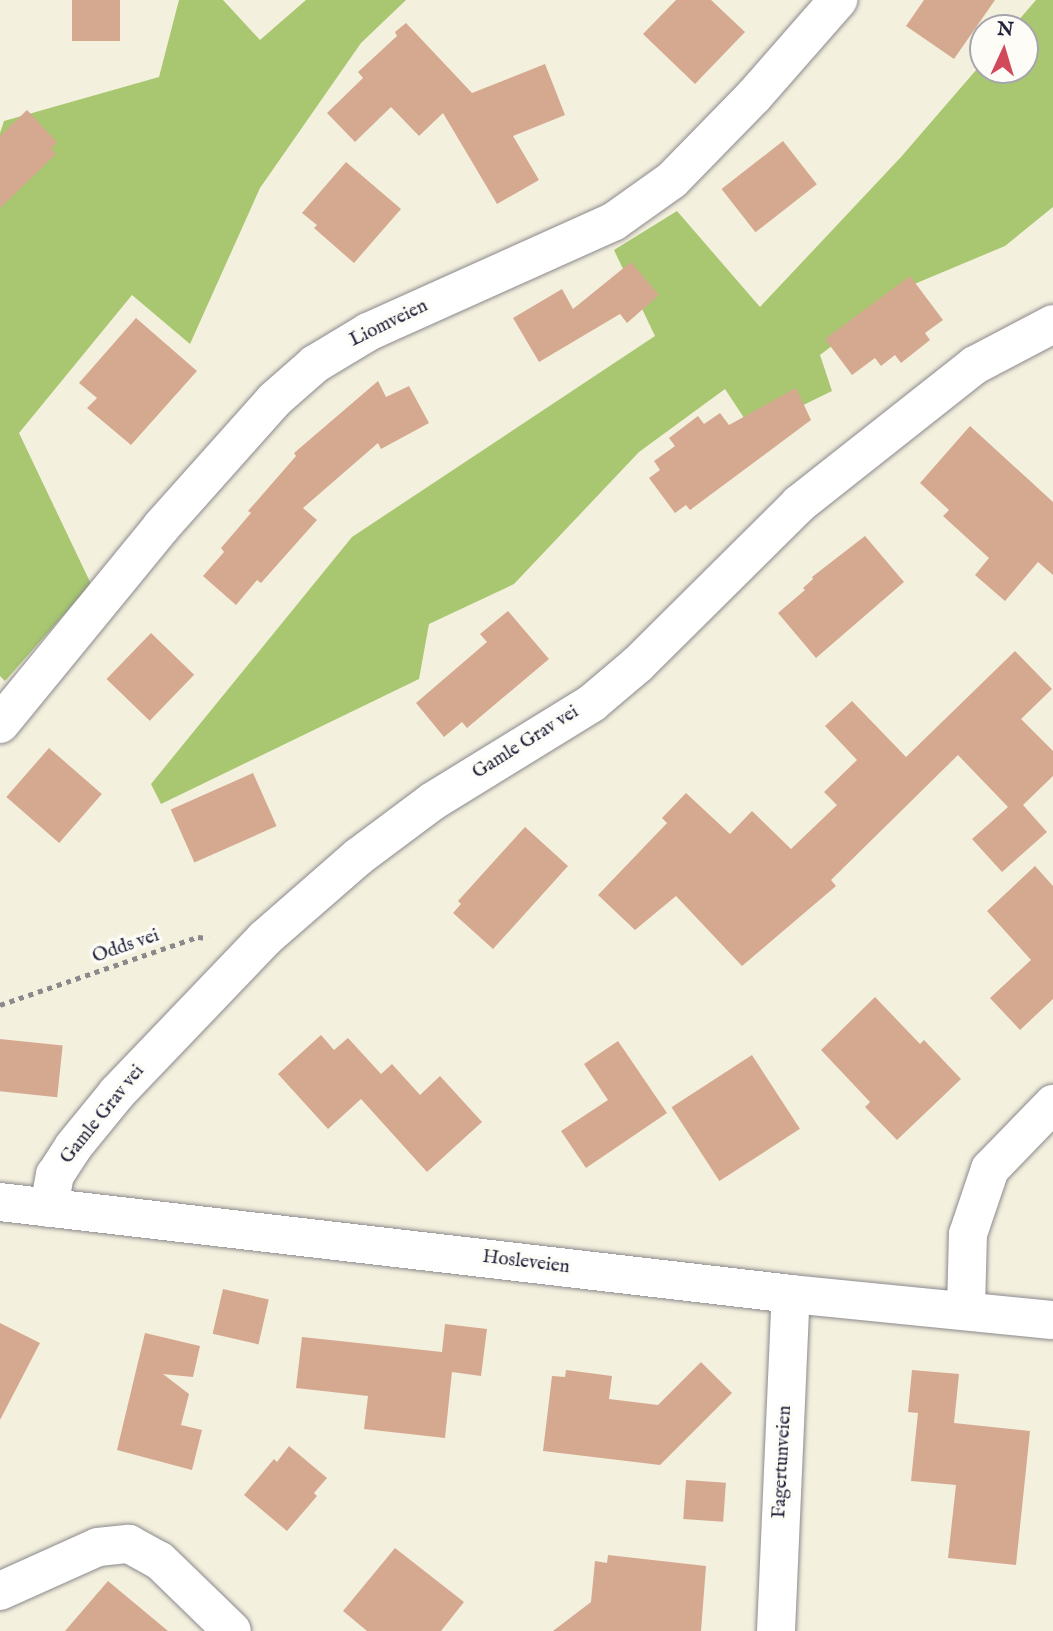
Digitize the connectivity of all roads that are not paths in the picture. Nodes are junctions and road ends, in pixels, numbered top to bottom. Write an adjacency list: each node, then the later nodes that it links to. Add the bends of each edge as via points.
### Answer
1 (838, 0): 3 (street, Liomveien, via 672,180 613,222 368,332 315,364 274,400 161,527)
2 (1053, 324): 6 (street, Gamle Grav vei, via 975,365 799,504 638,664 592,702 433,801 358,857 264,939 117,1093 73,1147 55,1175)
3 (0, 724)
4 (1053, 1104): 8 (street, via 990,1169 968,1234)
5 (0, 1202): 6 (street, Hosleveien)
6 (49, 1208): 7 (street, Hosleveien)
7 (791, 1294): 8 (street, Hosleveien); 12 (street, Fagertunveien)
8 (966, 1309): 9 (street, Hosleveien)
9 (1053, 1320)
10 (0, 1591): 11 (street, via 98,1546 129,1544 160,1561)
11 (232, 1631)
12 (776, 1631)

